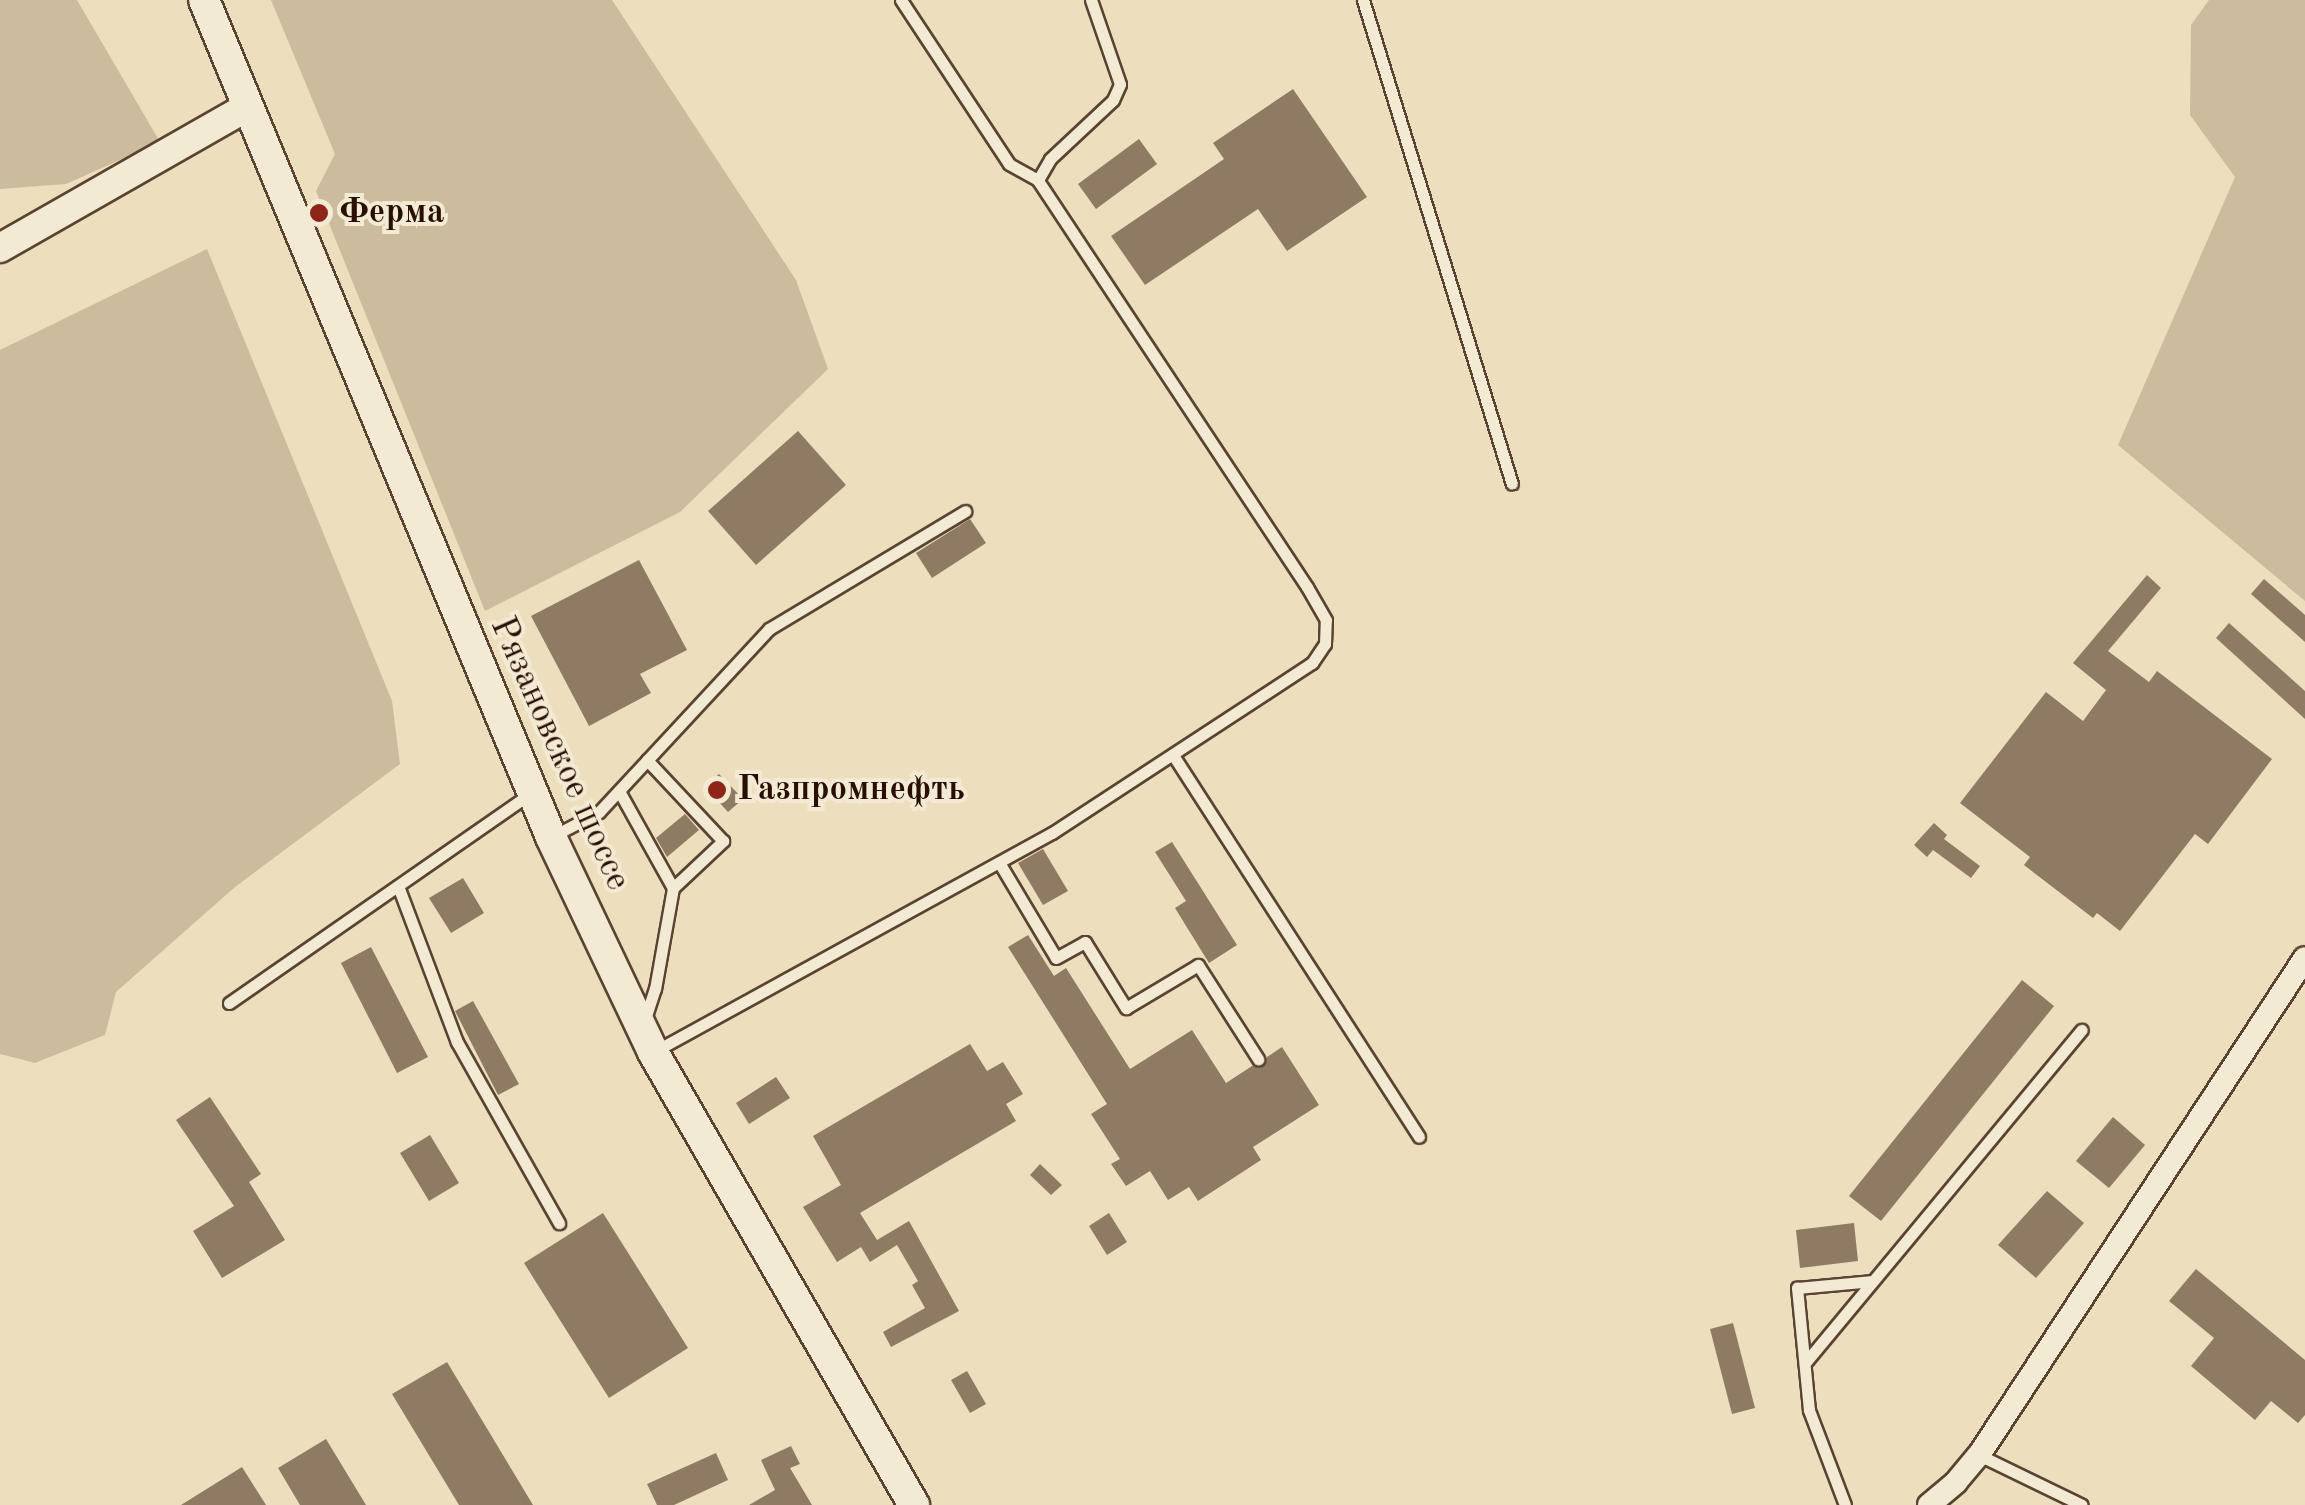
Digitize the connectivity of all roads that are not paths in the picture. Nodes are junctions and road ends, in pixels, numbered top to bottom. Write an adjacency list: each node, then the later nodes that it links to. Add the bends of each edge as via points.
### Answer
1 (204, 0): 5 (main road, Рязановское шоссе)
2 (901, 0): 6 (lane, via 1008,164)
3 (1090, 0): 6 (lane, via 1120,84 1113,100)
4 (1363, 0): 8 (lane)
5 (247, 108): 7 (street); 13 (main road, Рязановское шоссе)
6 (1038, 180): 10 (lane, via 1326,620 1325,644 1312,663)
7 (0, 248)
8 (1512, 484)
9 (965, 511): 11 (lane, via 769,629)
10 (1173, 755): 15 (lane); 23 (lane)
11 (647, 760): 12 (lane); 17 (lane, via 722,842)
12 (618, 791): 14 (lane, via 599,812); 17 (lane)
13 (531, 793): 14 (main road, Рязановское шоссе); 16 (lane)
14 (551, 837): 21 (main road, Рязановское шоссе)
15 (1000, 864): 21 (lane); 22 (lane, via 1056,958 1085,942 1126,1008 1198,965)
16 (398, 886): 19 (lane); 24 (lane, via 456,1042)
17 (673, 888): 21 (lane)
18 (2305, 958): 27 (street)
19 (229, 1002)
20 (2082, 1030): 25 (lane)
21 (647, 1040): 28 (main road, Рязановское шоссе)
22 (1258, 1059)
23 (1419, 1136)
24 (558, 1223)
25 (1873, 1282): 26 (lane); 26 (lane, via 1797,1288)
26 (1805, 1363): 29 (lane, via 1809,1410)
27 (1979, 1454): 30 (street); 31 (lane)
28 (914, 1505)
29 (1845, 1505)
30 (1928, 1505)
31 (2082, 1505)

